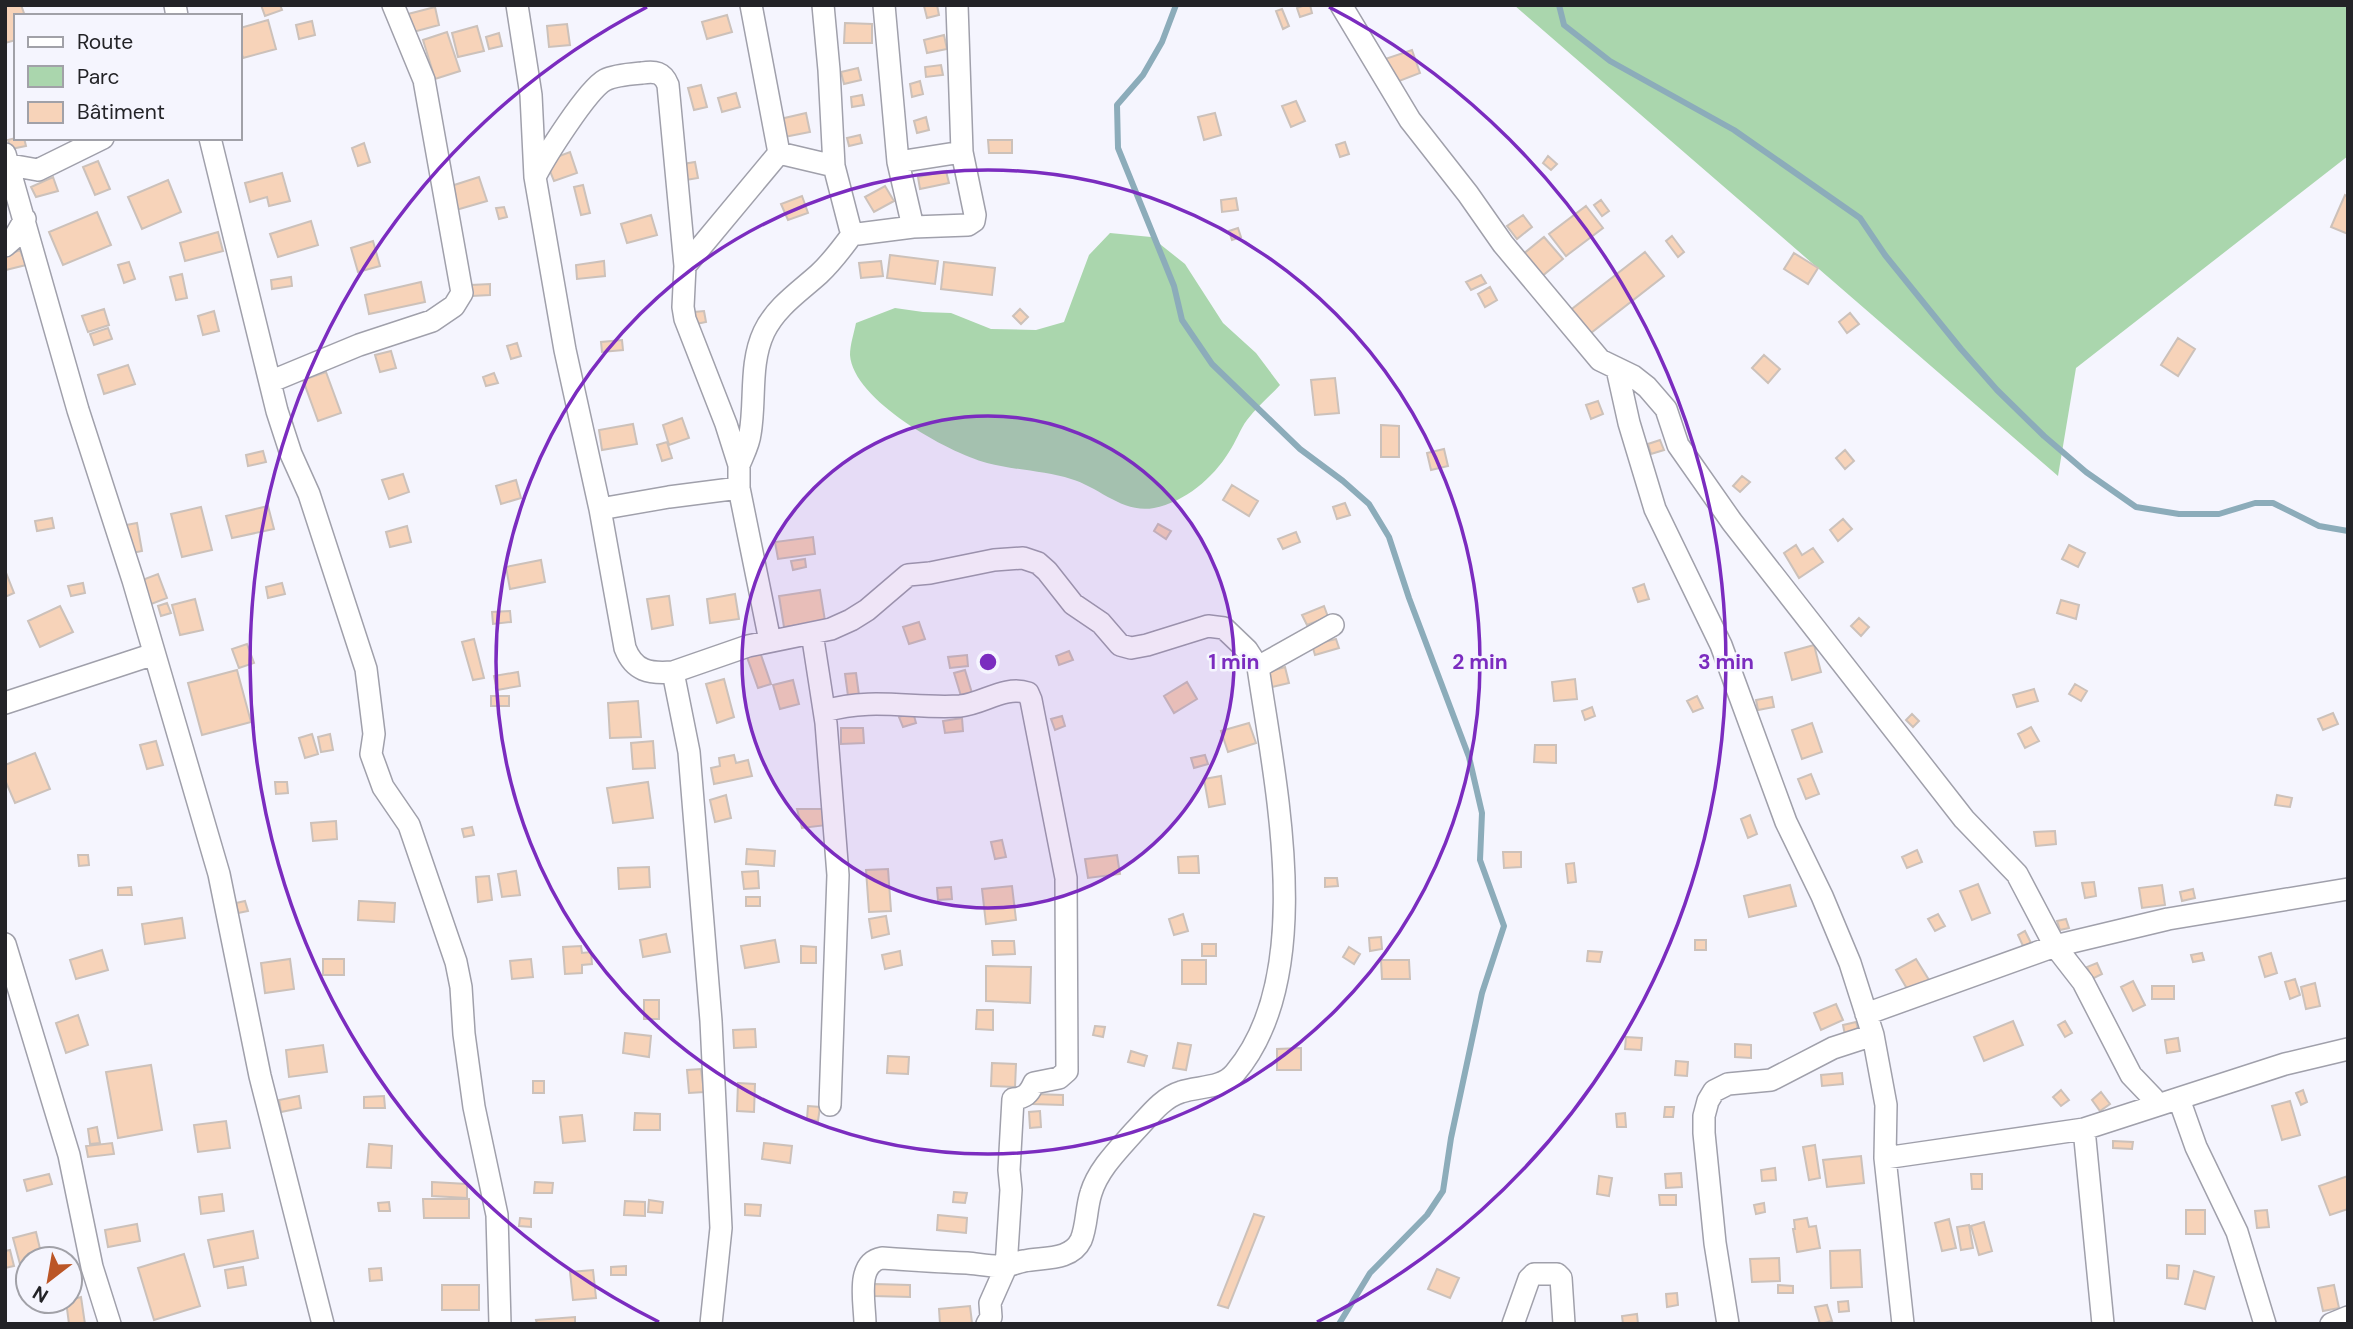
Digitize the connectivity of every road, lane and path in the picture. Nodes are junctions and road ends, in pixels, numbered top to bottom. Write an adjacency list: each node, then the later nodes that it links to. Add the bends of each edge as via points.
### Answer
1 (393, 5): 22 (street, via 424,80 462,293 454,306 432,321)
2 (517, 5): 15 (street, via 531,95)
3 (751, 5): 11 (street)
4 (823, 5): 14 (street)
5 (884, 5): 13 (street)
6 (957, 5): 10 (street)
7 (1341, 5): 21 (street, via 1410,120 1503,244 1600,360)
8 (99, 140): 12 (street, via 38,170)
9 (210, 140): 22 (street)
10 (962, 152): 13 (street); 17 (street, via 974,221)
11 (779, 153): 14 (street); 20 (street)
12 (8, 160): 16 (street)
13 (898, 162): 17 (street)
14 (834, 166): 18 (street)
15 (534, 177): 20 (street, via 593,89 607,79 659,72 668,85); 25 (street)
16 (25, 219): 19 (street); 29 (street)
17 (913, 227): 18 (street)
18 (854, 232): 23 (street, via 820,274 793,295 762,336 750,436)
19 (5, 246)
20 (685, 266): 23 (street, via 685,319)
21 (1617, 369): 36 (street, via 1647,387 1666,409 1678,444 1732,522 1964,819 2017,874); 37 (street, via 1655,509 1721,645 1786,822 1822,896)
22 (272, 381): 49 (street, via 291,454 309,494 366,669 374,734 371,754 383,787 409,825 456,962 474,1107 497,1215)
23 (739, 465): 24 (street)
24 (739, 488): 25 (street); 28 (street)
25 (600, 509): 31 (street, via 629,657 648,673)
26 (1333, 625): 30 (street)
27 (812, 633): 28 (street); 30 (street, via 851,620 908,575 1023,558 1047,571 1073,604 1101,623 1120,645 1131,648 1208,626 1224,628); 33 (street)
28 (770, 642): 31 (street)
29 (154, 654): 32 (street); 48 (street, via 219,874 260,1076)
30 (1258, 667): 45 (street, via 1283,865 1284,937 1264,1026 1233,1077 1179,1092 1158,1106 1109,1160 1091,1192 1081,1240 1071,1252)
31 (673, 672): 50 (street, via 689,752 711,1021 721,1227)
32 (5, 703)
33 (825, 711): 41 (street, via 838,875); 45 (street, via 880,702 962,706 1015,690 1028,693 1031,700 1066,878 1067,1070 1059,1078 1034,1083 1029,1093 1013,1099)
34 (2348, 889): 36 (street, via 2168,919)
35 (5, 944): 47 (street, via 69,1155 92,1267)
36 (2055, 946): 37 (street); 42 (street, via 2083,982 2130,1075)
37 (1866, 1014): 38 (street)
38 (1873, 1035): 44 (street, via 1886,1105); 55 (street, via 1840,1045 1771,1080 1728,1084 1714,1091 1708,1101 1704,1133)
39 (2348, 1049): 40 (street, via 2285,1063)
40 (2179, 1099): 42 (street); 58 (street, via 2196,1147 2237,1232)
41 (830, 1105)
42 (2157, 1105): 43 (street)
43 (2084, 1129): 44 (street); 57 (street)
44 (1885, 1158): 56 (street)
45 (1006, 1267): 51 (street, via 875,1259 864,1276); 52 (street, via 990,1303)
46 (2348, 1317): 59 (street)
47 (110, 1324)
48 (323, 1324)
49 (500, 1324)
50 (711, 1324)
51 (865, 1324)
52 (987, 1324)
53 (1513, 1324): 54 (street, via 1529,1279 1534,1274 1557,1274)
54 (1564, 1324)
55 (1728, 1324)
56 (1903, 1324)
57 (2103, 1324)
58 (2265, 1324)
59 (2331, 1324)

